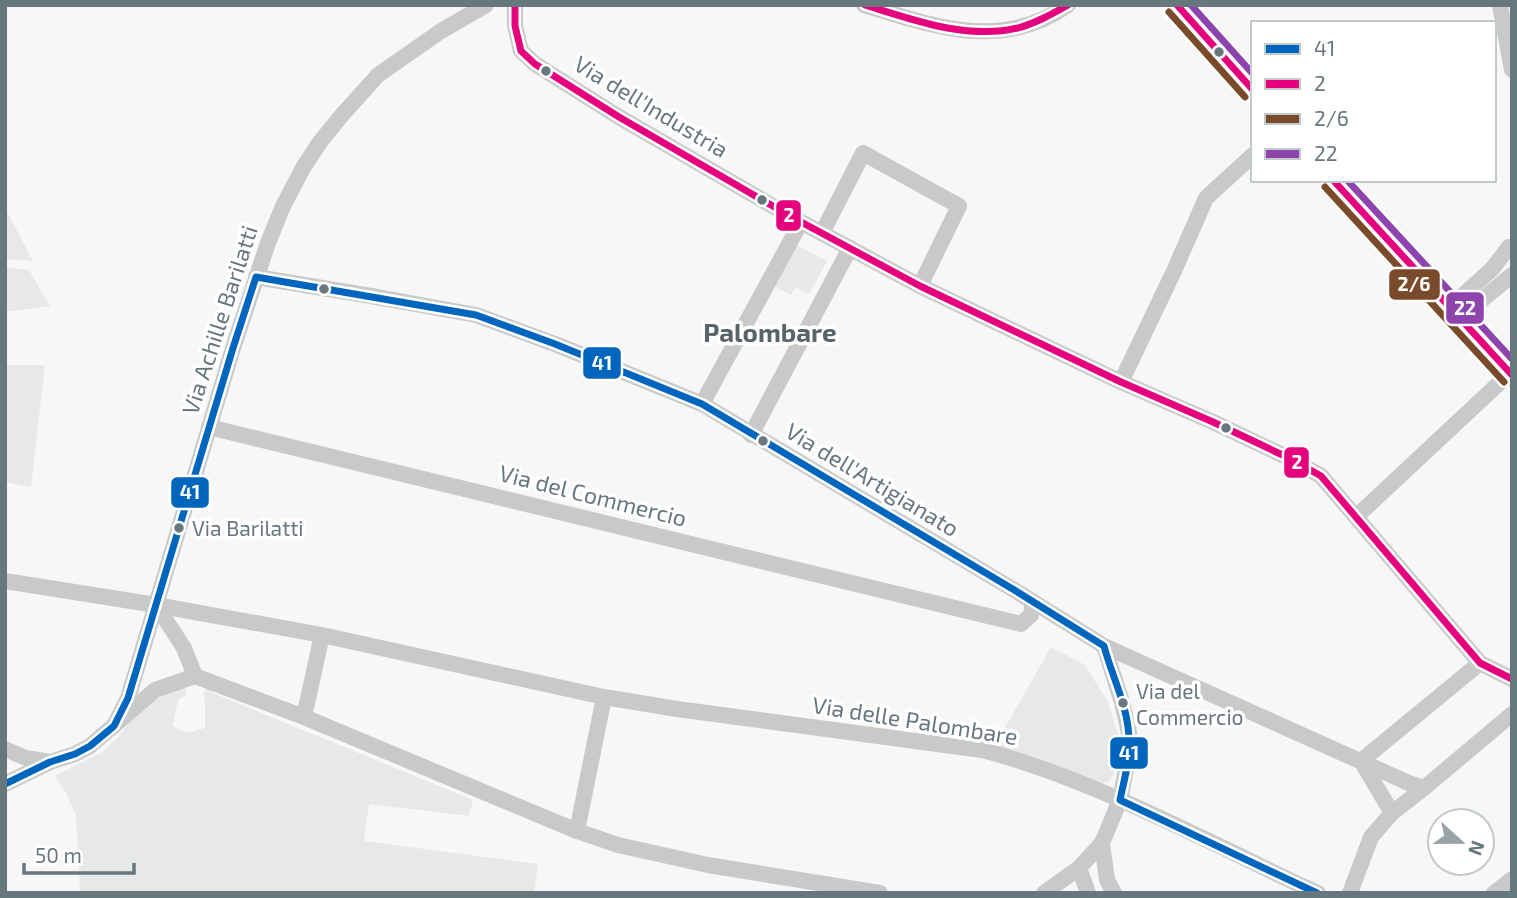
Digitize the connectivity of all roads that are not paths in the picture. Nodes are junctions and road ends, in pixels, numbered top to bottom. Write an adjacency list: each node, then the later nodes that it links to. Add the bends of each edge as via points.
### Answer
1 (486, 5): 16 (street, Via Achille Barilatti, via 378,75 342,115 303,168)
2 (514, 5): 11 (street, Via dell'Industria, via 521,51 535,64)
3 (864, 5): 4 (street, via 956,31 978,32 1034,23)
4 (1068, 5)
5 (1177, 5): 8 (main road)
6 (1500, 5): 7 (street)
7 (1512, 70)
8 (1251, 88)
9 (1251, 157): 20 (street, via 1206,198)
10 (1335, 182): 18 (main road)
11 (801, 222): 12 (street, Via dell'Industria); 21 (street)
12 (822, 233): 14 (street, Via dell'Industria); 17 (street, via 863,153 959,206)
13 (1511, 244): 18 (street)
14 (850, 248): 17 (street, Via dell'Industria); 23 (street)
15 (1512, 275): 18 (street)
16 (256, 277): 21 (street, Via dell'Artigianato, via 476,315); 22 (street, Via Achille Barilatti)
17 (920, 286): 20 (street, Via dell'Industria)
18 (1455, 313): 19 (main road)
19 (1511, 374): 24 (street)
20 (1121, 382): 24 (street, Via dell'Industria, via 1321,476)
21 (702, 404): 23 (street, Via dell'Artigianato)
22 (209, 427): 26 (street, Via del Commercio, via 1021,624 1031,615); 27 (street, Via Achille Barilatti)
23 (751, 435): 26 (street, Via dell'Artigianato)
24 (1357, 516): 32 (street, Via dell'Industria)
25 (5, 580): 27 (street, Via delle Palombare)
26 (1033, 601): 30 (street, Via dell'Artigianato)
27 (156, 605): 28 (street, Via delle Palombare); 31 (street); 38 (street, Via Achille Barilatti, via 128,698)
28 (187, 611): 29 (street, Via delle Palombare); 31 (street)
29 (322, 635): 35 (street, Via delle Palombare); 37 (street)
30 (1104, 646): 40 (street, Via dell'Artigianato); 44 (street, via 1129,733)
31 (184, 648): 33 (street)
32 (1480, 663): 34 (street); 40 (street)
33 (195, 676): 37 (street); 38 (street, Via Achille Barilatti, via 155,690)
34 (1512, 679)
35 (604, 697): 44 (street, Via delle Palombare, via 982,750 1019,759); 46 (street)
36 (1512, 715): 43 (street)
37 (304, 717): 46 (street)
38 (114, 726): 41 (street, Via Achille Barilatti, via 90,746)
39 (5, 749): 41 (street)
40 (1361, 761): 43 (street, Via dell'Artigianato); 45 (street)
41 (50, 762): 42 (street, Via Achille Barilatti)
42 (5, 784)
43 (1424, 788): 45 (street)
44 (1120, 800): 47 (street); 54 (street, Via delle Palombare)
45 (1392, 813): 55 (street, via 1371,837)
46 (577, 831): 51 (street, via 708,865)
47 (1102, 842): 48 (street); 50 (street)
48 (1079, 868): 50 (street); 52 (street); 53 (street)
49 (1512, 879): 56 (street)
50 (1110, 886)
51 (880, 893)
52 (1044, 893)
53 (1088, 893)
54 (1318, 893)
55 (1350, 893)
56 (1494, 893)

